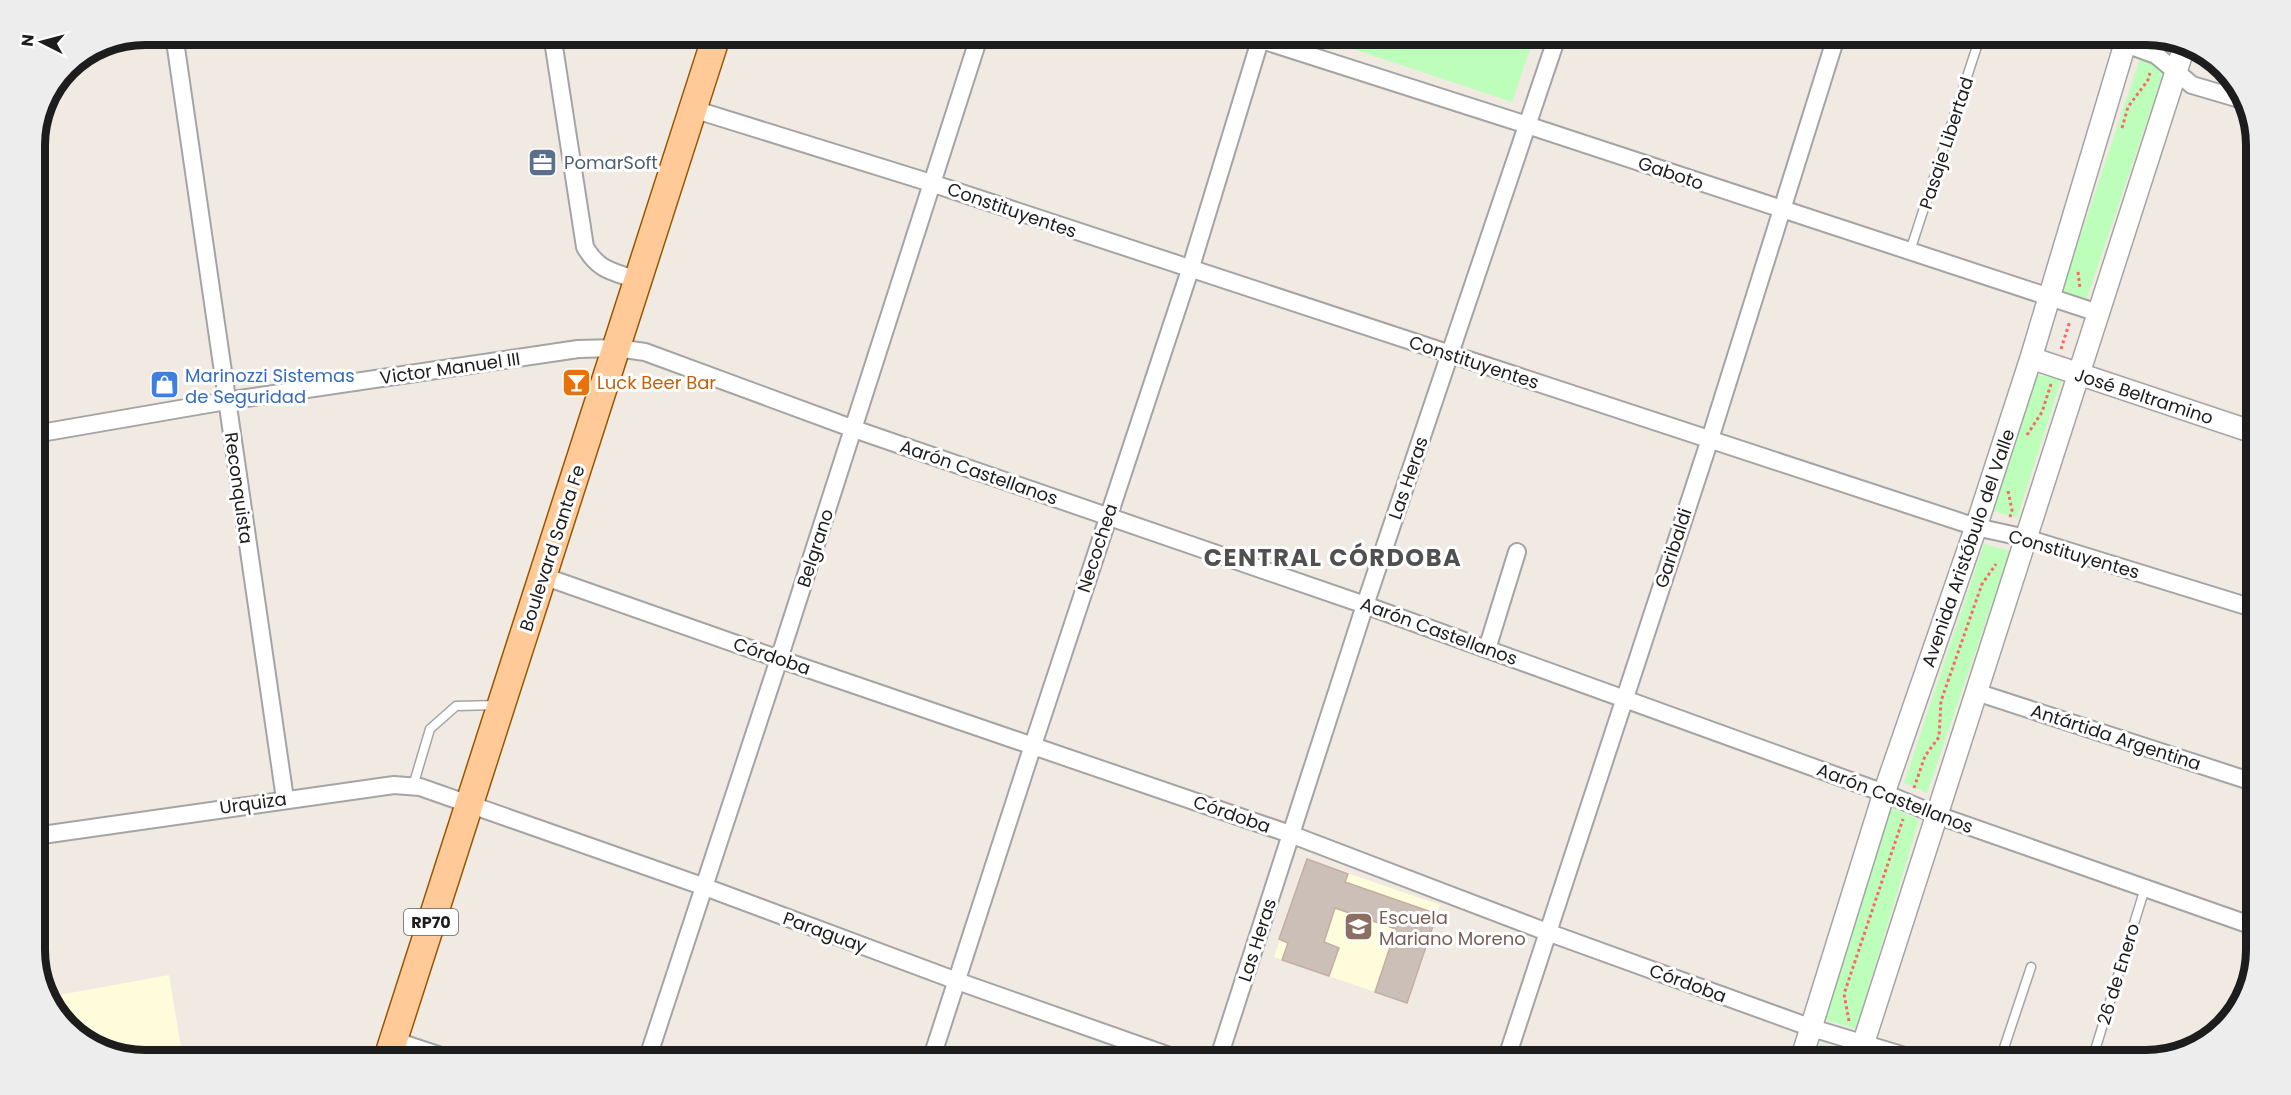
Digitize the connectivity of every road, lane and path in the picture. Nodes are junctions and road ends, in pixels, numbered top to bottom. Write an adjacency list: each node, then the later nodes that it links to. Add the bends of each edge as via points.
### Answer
1 (176, 45): 33 (street, Reconquista)
2 (554, 45): 24 (street, via 585,247 594,262)
3 (714, 45): 16 (main road, Boulevard Santa Fe / RP70)
4 (976, 45): 19 (street, Belgrano)
5 (1259, 45): 23 (street, Necochea)
6 (1285, 45): 17 (street, Gaboto)
7 (1554, 45): 17 (street, Las Heras)
8 (1834, 45): 20 (street, Garibaldi)
9 (1977, 45): 21 (lane, Pasaje Libertad)
10 (2124, 45): 25 (street, Avenida Aristóbulo del Valle)
11 (2137, 45): 13 (street)
12 (2182, 52): 14 (street)
13 (2156, 55): 14 (street); 18 (path, via 2148,80 2128,107)
14 (2176, 71): 15 (street, via 2192,85); 27 (street)
15 (2234, 97)
16 (693, 110): 19 (street, Constituyentes); 24 (main road, Boulevard Santa Fe / RP70)
17 (1527, 125): 20 (street, Gaboto); 29 (street, Las Heras)
18 (2122, 128)
19 (931, 183): 23 (street, Constituyentes); 34 (street, Belgrano)
20 (1782, 210): 21 (street, Gaboto); 38 (street, Garibaldi)
21 (1910, 252): 25 (street, Gaboto)
22 (2078, 269): 26 (path, via 2081,288)
23 (1190, 270): 29 (street, Constituyentes); 40 (street, Necochea)
24 (637, 280): 28 (main road, Boulevard Santa Fe / RP70)
25 (2049, 296): 26 (street, Gaboto); 30 (street, Avenida Aristóbulo del Valle)
26 (2075, 305): 27 (street, Gaboto); 31 (path)
27 (2098, 313): 32 (street)
28 (617, 348): 33 (street, Victor Manuel III, via 578,349); 34 (street, Aarón Castellanos, via 645,352); 45 (main road, Boulevard Santa Fe / RP70)
29 (1450, 354): 38 (street, Constituyentes); 46 (street, Las Heras)
30 (2031, 358): 31 (street, José Beltramino); 41 (street, Avenida Aristóbulo del Valle)
31 (2056, 367): 32 (street, José Beltramino); 37 (path, via 2042,412)
32 (2079, 374): 35 (street, José Beltramino); 43 (street)
33 (226, 401): 36 (street, Victor Manuel III); 57 (street, Reconquista)
34 (854, 429): 40 (street, Aarón Castellanos); 49 (street, Belgrano)
35 (2246, 430)
36 (45, 432)
37 (2026, 437)
38 (1710, 439): 41 (street, Constituyentes); 51 (street, Garibaldi)
39 (2007, 485): 42 (path, via 2012,510)
40 (1108, 516): 46 (street, Aarón Castellanos); 53 (street, Necochea)
41 (1976, 527): 42 (street, Constituyentes); 56 (street, Avenida Aristóbulo del Valle)
42 (2005, 534): 43 (street, Constituyentes); 58 (path, via 1996,565 1982,584 1941,701 1939,737 1925,756)
43 (2026, 538): 47 (street, Constituyentes); 50 (street)
44 (1517, 552): 48 (street)
45 (543, 576): 49 (street, Córdoba); 52 (main road, Boulevard Santa Fe / RP70)
46 (1365, 605): 48 (street, Aarón Castellanos); 61 (street, Las Heras)
47 (2246, 606)
48 (1487, 649): 51 (street, Aarón Castellanos)
49 (779, 659): 53 (street, Córdoba); 63 (street, Belgrano)
50 (1976, 692): 54 (street, Antártida Argentina); 60 (street)
51 (1624, 698): 56 (street, Aarón Castellanos); 66 (street, Garibaldi)
52 (501, 705): 55 (lane, via 456,706 430,729); 59 (main road, Boulevard Santa Fe / RP70)
53 (1033, 745): 61 (street, Córdoba); 68 (street, Necochea)
54 (2246, 780)
55 (413, 786): 57 (street, Urquiza); 59 (street, Urquiza)
56 (1884, 793): 58 (street, Aarón Castellanos); 69 (street, Avenida Aristóbulo del Valle)
57 (285, 799): 62 (street, Urquiza)
58 (1909, 803): 60 (street, Aarón Castellanos); 70 (path, via 1844,994)
59 (470, 804): 63 (street, Paraguay); 71 (main road, Boulevard Santa Fe / RP70)
60 (1937, 815): 64 (street, Aarón Castellanos); 70 (street)
61 (1290, 834): 66 (street, Córdoba); 75 (street, Las Heras)
62 (45, 835)
63 (705, 887): 68 (street, Paraguay); 72 (street, Belgrano)
64 (2145, 888): 65 (street, Aarón Castellanos); 80 (lane, 26 de Enero)
65 (2246, 923)
66 (1548, 932): 69 (street, Córdoba); 76 (street, Garibaldi)
67 (2031, 967): 79 (lane)
68 (957, 981): 73 (street, Necochea); 74 (street, Paraguay)
69 (1812, 1028): 70 (street, Córdoba); 77 (street, Avenida Aristóbulo del Valle)
70 (1855, 1046): 78 (street, Córdoba)
71 (390, 1050)
72 (650, 1050)
73 (934, 1050)
74 (1153, 1050)
75 (1221, 1050)
76 (1509, 1050)
77 (1804, 1050)
78 (1873, 1050)
79 (2003, 1050)
80 (2095, 1050)

